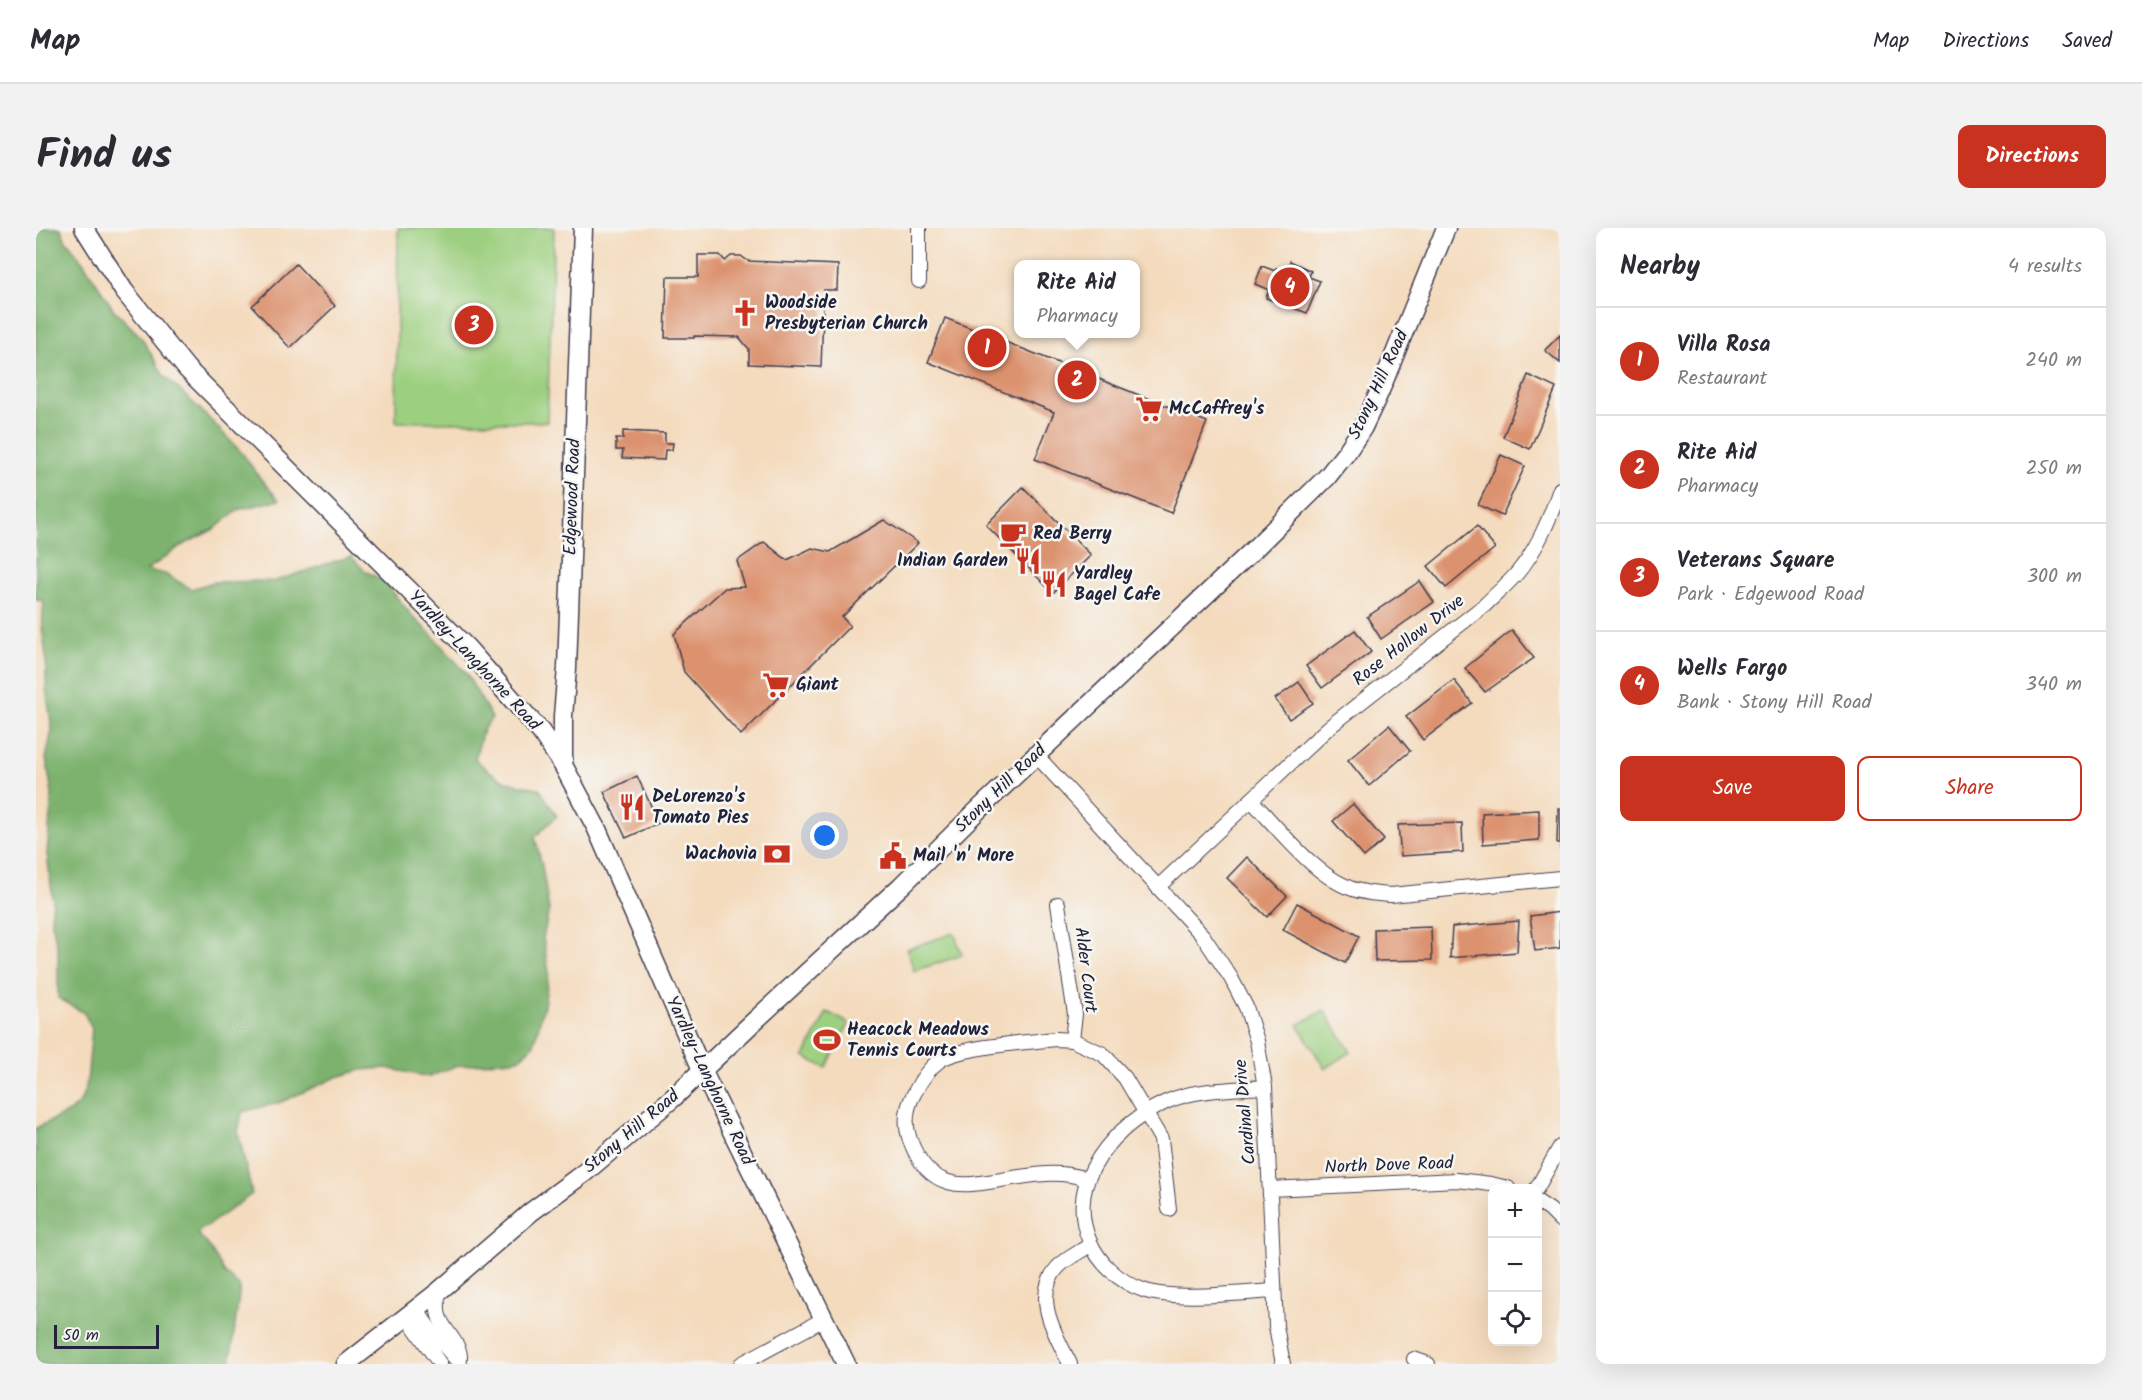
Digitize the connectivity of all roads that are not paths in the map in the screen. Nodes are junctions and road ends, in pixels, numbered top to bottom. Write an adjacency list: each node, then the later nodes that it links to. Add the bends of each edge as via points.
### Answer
1 (84, 228): 8 (street, Yardley-Langhorne Road, via 122,288 187,369 467,648 541,732)
2 (583, 228): 8 (street, Edgewood Road)
3 (919, 228): 5 (street)
4 (1446, 228): 7 (street, Stony Hill Road, via 1379,393 1346,453 1250,553)
5 (919, 281)
6 (1560, 489): 9 (street, Rose Hollow Drive, via 1540,538 1508,583 1336,721)
7 (1036, 755): 11 (street, Cardinal Drive); 14 (street, Stony Hill Road, via 902,886)
8 (563, 765): 14 (street, Yardley-Langhorne Road, via 596,827)
9 (1251, 800): 10 (street, via 1312,863 1332,879 1365,893 1391,895); 11 (street, Rose Hollow Drive)
10 (1560, 878)
11 (1158, 887): 15 (street, Cardinal Drive, via 1203,936 1236,986 1257,1041)
12 (1058, 904): 13 (street, Alder Court, via 1075,1014)
13 (1072, 1040): 16 (street, via 1111,1061); 18 (street, via 950,1054 921,1080 906,1121 919,1160 928,1171 948,1182 968,1185 1056,1173)
14 (702, 1070): 27 (street, Stony Hill Road); 29 (street, Yardley-Langhorne Road)
15 (1265, 1087): 16 (street, via 1187,1095); 21 (street, Cardinal Drive)
16 (1147, 1112): 18 (street, via 1110,1142); 23 (street, via 1161,1139)
17 (1560, 1147): 20 (street)
18 (1087, 1179): 25 (street, via 1083,1215)
19 (1490, 1184): 21 (street, North Dove Road, via 1457,1180)
20 (1539, 1184)
21 (1270, 1189): 26 (street, Cardinal Drive)
22 (1542, 1205): 24 (street)
23 (1169, 1209)
24 (1560, 1220)
25 (1090, 1245): 26 (street, via 1107,1268 1148,1292); 36 (street, via 1059,1266 1046,1298 1051,1324)
26 (1274, 1291): 37 (street, Cardinal Drive)
27 (438, 1292): 28 (street, Stony Hill Road); 33 (street, via 439,1315 458,1347)
28 (412, 1313): 31 (street, Stony Hill Road); 32 (street); 33 (street)
29 (824, 1319): 34 (street); 35 (street, Yardley-Langhorne Road)
30 (1414, 1359): 38 (street)
31 (346, 1364)
32 (440, 1364)
33 (459, 1364)
34 (741, 1364)
35 (846, 1364)
36 (1070, 1364)
37 (1283, 1364)
38 (1428, 1364)

